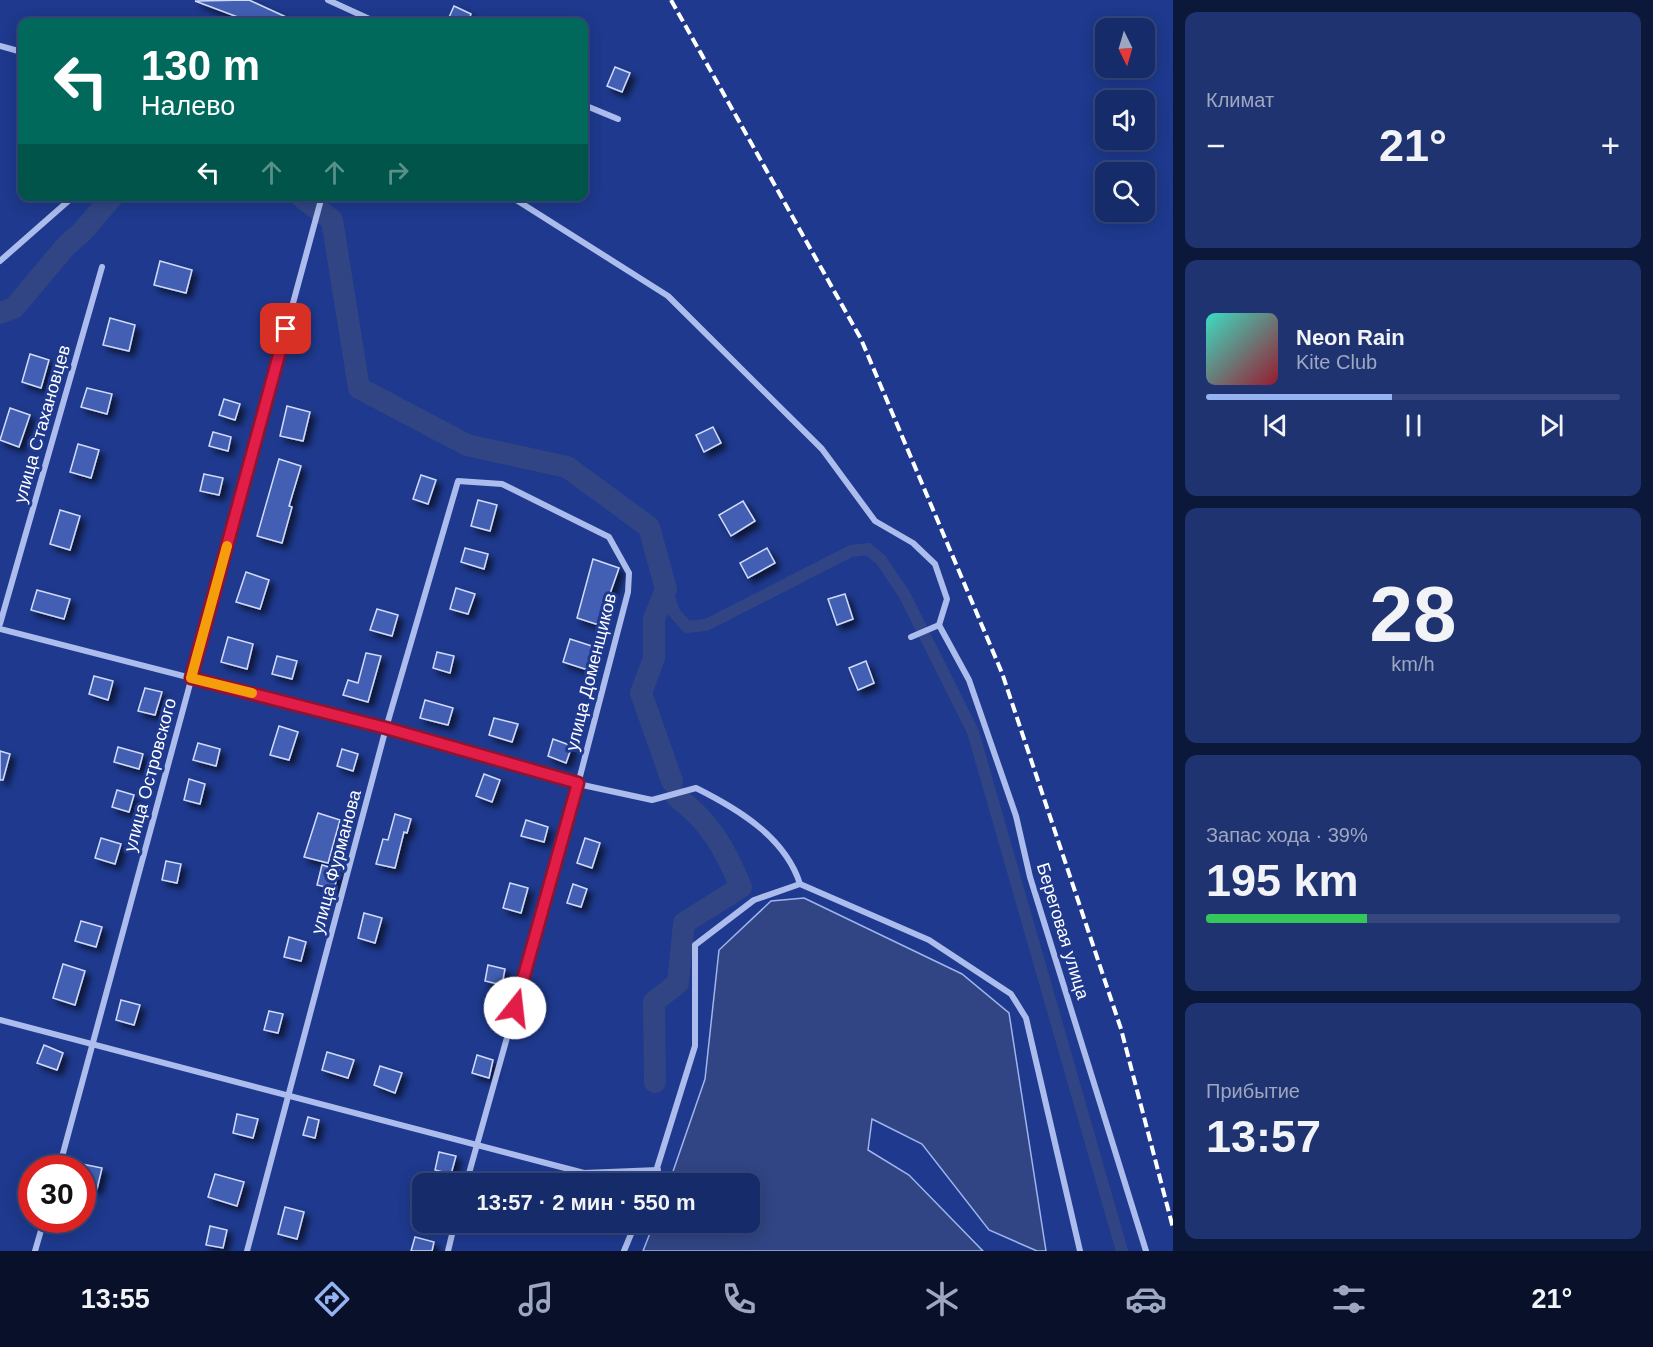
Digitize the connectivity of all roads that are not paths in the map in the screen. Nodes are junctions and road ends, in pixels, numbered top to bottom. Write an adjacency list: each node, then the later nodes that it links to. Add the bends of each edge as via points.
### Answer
1 (328, 0): 2 (street)
2 (366, 18)
3 (0, 46): 4 (street)
4 (18, 51)
5 (588, 107): 6 (street)
6 (618, 119)
7 (68, 201): 10 (street)
8 (320, 201): 17 (street, улица Островского)
9 (518, 201): 14 (street, via 668,296 822,449 875,521 913,543 934,564 947,599)
10 (0, 261)
11 (102, 267): 13 (street, улица Стахановцев)
12 (458, 481): 18 (street, улица Фурманова); 19 (street, улица Доменщиков, via 502,484 526,495 609,537 626,563 628,592)
13 (0, 624)
14 (939, 624): 16 (street); 37 (street, Береговая улица, via 969,680 1016,816 1030,877)
15 (0, 629): 17 (street)
16 (911, 637)
17 (191, 678): 18 (street); 22 (street, улица Островского)
18 (386, 728): 19 (street); 23 (street, улица Фурманова)
19 (578, 783): 20 (street, via 652,800 696,788 735,808 770,838 794,865); 24 (street, улица Доменщиков)
20 (800, 884): 26 (street, via 754,900 695,945 695,1046); 36 (street, via 929,940 1011,993 1026,1018)
21 (0, 1020): 22 (street)
22 (94, 1046): 23 (street); 25 (street, улица Островского)
23 (290, 1095): 24 (street); 33 (street, улица Фурманова)
24 (477, 1143): 26 (street, via 585,1173); 27 (street, улица Доменщиков)
25 (63, 1155)
26 (658, 1170): 28 (street)
27 (469, 1173)
28 (657, 1173)
29 (40, 1233): 32 (street)
30 (452, 1233): 34 (street)
31 (631, 1233): 35 (street)
32 (35, 1251)
33 (247, 1251)
34 (448, 1251)
35 (624, 1251)
36 (1080, 1251)
37 (1146, 1251)

